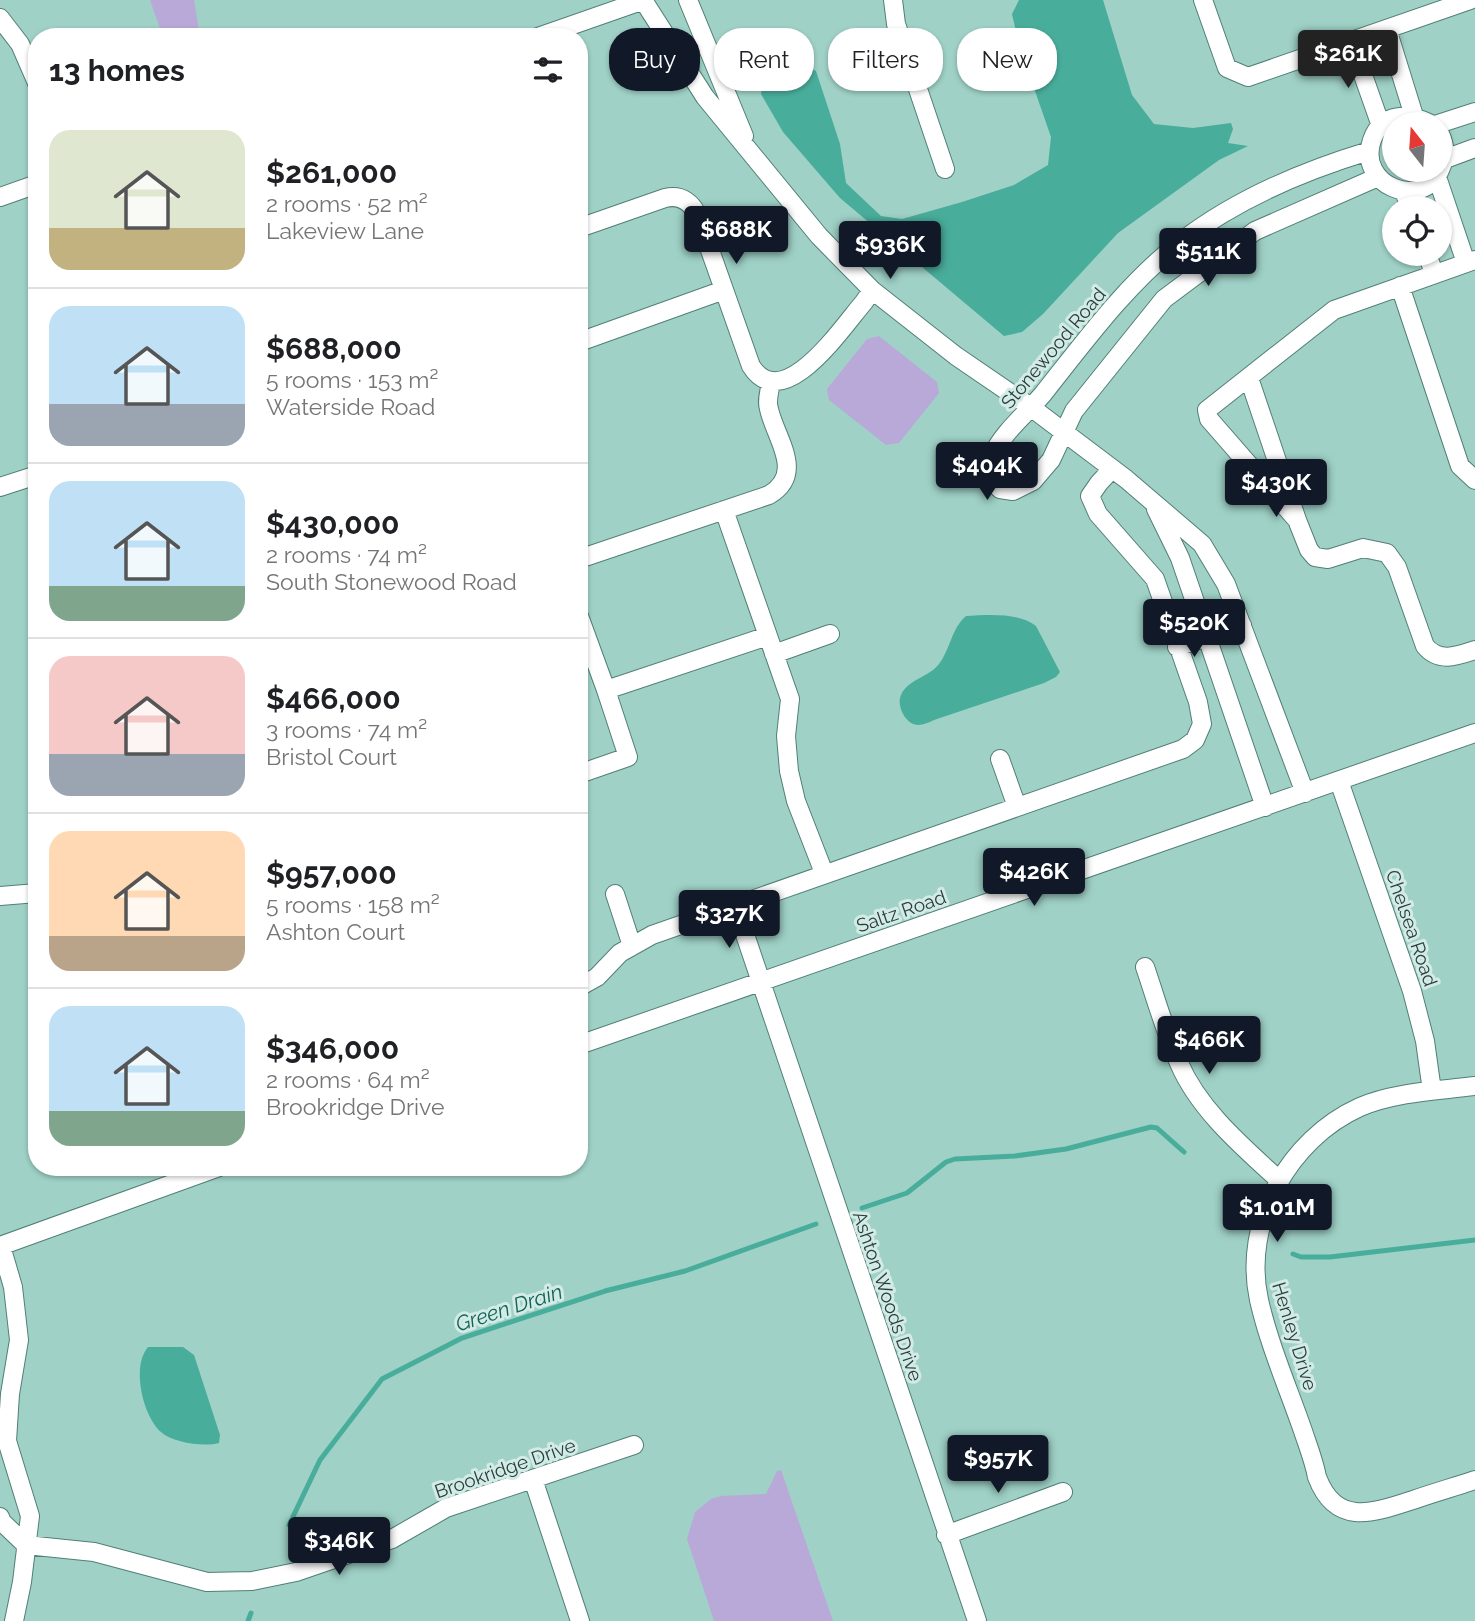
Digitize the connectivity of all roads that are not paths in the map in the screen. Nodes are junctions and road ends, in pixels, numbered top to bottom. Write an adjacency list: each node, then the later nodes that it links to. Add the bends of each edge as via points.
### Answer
1 (644, 0): 8 (street); 18 (street, via 705,97)
2 (688, 0): 18 (street)
3 (893, 0): 20 (street, via 896,24)
4 (1203, 0): 10 (street, via 1227,68 1248,77)
5 (1470, 0): 6 (street)
6 (1448, 4): 9 (street)
7 (0, 18): 11 (street)
8 (564, 28)
9 (1387, 29): 10 (street); 12 (street)
10 (1351, 41): 15 (street)
11 (28, 62)
12 (1413, 112)
13 (1475, 112): 14 (street)
14 (1452, 119)
15 (1381, 126): 17 (street)
16 (1475, 148): 19 (street)
17 (1369, 151): 21 (street); 38 (street, Stonewood Road, via 1287,180 1182,240 1098,325)
18 (750, 152): 34 (street, via 819,236)
19 (1452, 156)
20 (945, 169)
21 (1378, 177): 25 (street); 39 (street, Stonewood Road, via 1255,231 1164,299 1074,411)
22 (1430, 182): 26 (street)
23 (1439, 182): 29 (street)
24 (28, 187): 27 (street)
25 (1401, 196)
26 (1412, 196)
27 (0, 197)
28 (588, 225): 33 (street, via 672,196 685,200 696,211)
29 (1470, 261): 31 (street)
30 (1431, 266): 31 (street)
31 (1434, 273): 32 (street)
32 (1400, 286): 36 (street, via 1334,310); 42 (street, via 1460,466)
33 (724, 290): 35 (street); 37 (street, via 751,366 759,377)
34 (872, 290): 37 (street, via 806,368 787,379); 38 (street)
35 (588, 339)
36 (1249, 378): 46 (street); 46 (street, via 1207,410 1209,419)
37 (771, 381): 45 (street, via 768,408 786,456 785,478 769,495)
38 (1032, 408): 39 (street); 39 (street, Stonewood Road, via 991,458 990,477 1000,489 1013,491 1033,481 1051,460)
39 (1063, 433): 40 (street)
40 (1112, 469): 44 (street); 53 (street, via 1090,496 1098,514 1155,579)
41 (28, 478): 43 (street)
42 (1475, 480)
43 (0, 487)
44 (1152, 499): 48 (street, via 1202,544 1227,584); 51 (street, via 1180,558)
45 (724, 510): 47 (street); 50 (street)
46 (1297, 520): 54 (street, via 1315,557 1328,559 1363,548 1387,553 1397,567 1429,651 1450,657)
47 (588, 556)
48 (1242, 625): 51 (street); 61 (street)
49 (830, 634): 55 (street)
50 (768, 636): 55 (street); 56 (street)
51 (1207, 636): 53 (street); 63 (street)
52 (588, 641): 56 (street)
53 (1177, 647): 62 (street, via 1198,702 1202,724 1195,740 1183,750)
54 (1475, 650)
55 (774, 654): 64 (street, via 790,699 789,771)
56 (606, 690): 59 (street, via 628,757)
57 (1475, 733): 60 (street, Saltz Road)
58 (1000, 759): 62 (street)
59 (588, 771)
60 (1339, 781): 61 (street, Saltz Road); 75 (street, Chelsea Road, via 1412,991)
61 (1305, 793): 63 (street, Saltz Road)
62 (1017, 807): 64 (street)
63 (1265, 807): 72 (street, Saltz Road)
64 (824, 873): 68 (street)
65 (28, 894): 67 (street)
66 (615, 894): 69 (street)
67 (0, 896)
68 (734, 905): 69 (street); 72 (street, Ashton Woods Drive)
69 (632, 946): 71 (street)
70 (1145, 967): 77 (street, via 1180,1065 1192,1085 1226,1128)
71 (588, 982)
72 (760, 983): 73 (street, Saltz Road); 85 (street, Ashton Woods Drive)
73 (588, 1042)
74 (1475, 1086): 75 (street, Henley Drive)
75 (1432, 1091): 77 (street, Henley Drive, via 1383,1099 1341,1117 1306,1145)
76 (194, 1176): 78 (street)
77 (1280, 1181): 82 (street, Henley Drive, via 1257,1243 1259,1298 1321,1487 1346,1510 1367,1514)
78 (0, 1246): 79 (street, via 13,1287 19,1340)
79 (4, 1442): 86 (street, via 30,1516)
80 (634, 1445): 81 (street, Brookridge Drive)
81 (533, 1479): 86 (street, Brookridge Drive, via 446,1508 392,1539 296,1572 252,1581 207,1582 94,1552); 88 (street)
82 (1475, 1480)
83 (1063, 1492): 85 (street)
84 (0, 1517): 86 (street)
85 (946, 1535): 89 (street, Ashton Woods Drive)
86 (26, 1545): 87 (street)
87 (14, 1621)
88 (580, 1621)
89 (977, 1621)

